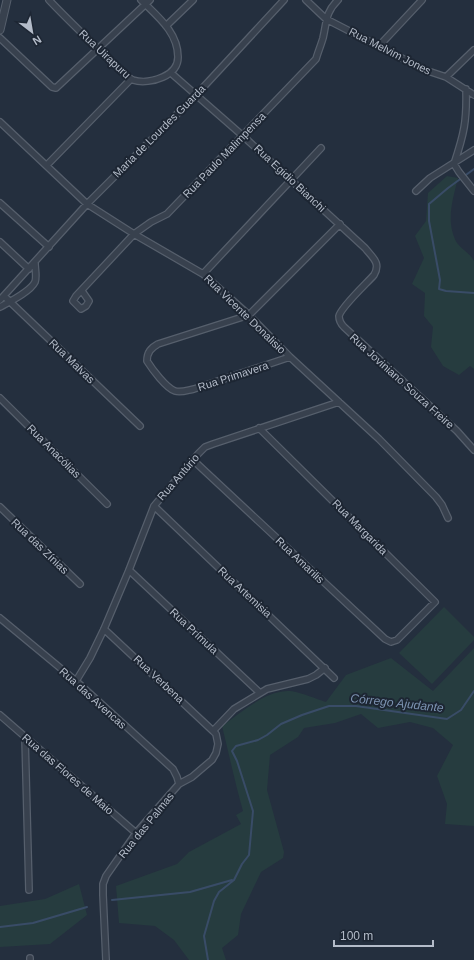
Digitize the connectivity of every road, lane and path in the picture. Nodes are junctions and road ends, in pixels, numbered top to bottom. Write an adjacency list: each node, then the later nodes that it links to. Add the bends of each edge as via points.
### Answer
1 (7, 0): 13 (street)
2 (49, 0): 16 (street, Rua Uirapuru)
3 (140, 0): 10 (street)
4 (150, 0): 10 (street)
5 (193, 0): 12 (street)
6 (284, 0): 22 (street, Maria de Lourdes Guarda)
7 (306, 0): 11 (street, Rua Melvim Jones)
8 (338, 0): 11 (street, Rua Paulo Malimpensa)
9 (422, 0): 15 (street)
10 (146, 5): 12 (street); 16 (street)
11 (326, 18): 15 (street, Rua Melvim Jones); 25 (street, Rua Paulo Malimpensa, via 316,59)
12 (166, 26): 18 (street, via 177,47 178,61)
13 (0, 30)
14 (0, 38): 16 (street, via 56,88)
15 (379, 46): 19 (street, Rua Melvim Jones, via 425,70)
16 (98, 49): 20 (street, Rua Uirapuru)
17 (474, 50): 19 (street)
18 (171, 73): 20 (street, Rua Uirapuru, via 155,80); 22 (street, Rua Egidio Bianchi)
19 (446, 77): 21 (street, Rua Melvim Jones)
20 (131, 79): 29 (street)
21 (466, 89): 23 (street, Rua Melvim Jones); 28 (street, via 464,135)
22 (197, 94): 25 (street, Rua Egidio Bianchi); 34 (street, Maria de Lourdes Guarda)
23 (474, 95)
24 (0, 122): 29 (street, Rua Vicente Donalisio)
25 (243, 136): 30 (street, Rua Egidio Bianchi); 36 (street, Rua Paulo Malimpensa, via 167,214)
26 (321, 148): 30 (street)
27 (474, 150): 28 (street)
28 (454, 164): 31 (street); 32 (street)
29 (47, 165): 34 (street, Rua Vicente Donalisio)
30 (291, 180): 35 (street, Rua Egidio Bianchi); 41 (street)
31 (416, 190)
32 (474, 191)
33 (0, 203): 38 (street)
34 (87, 204): 36 (street, Rua Vicente Donalisio); 38 (street, Maria de Lourdes Guarda)
35 (340, 224): 46 (street, Rua Egidio Bianchi, via 365,248 377,264 374,275); 47 (street)
36 (134, 234): 41 (street, Rua Vicente Donalisio); 42 (street, Rua Paulo Malimpensa)
37 (0, 242): 40 (street)
38 (49, 247): 39 (street, Maria de Lourdes Guarda)
39 (35, 263): 40 (street, Maria de Lourdes Guarda); 44 (street, via 34,283)
40 (29, 269): 43 (street, Maria de Lourdes Guarda)
41 (203, 274): 47 (street, Rua Vicente Donalisio)
42 (82, 291)
43 (2, 298): 44 (street, Rua Malvas)
44 (11, 302): 45 (street); 51 (street, Rua Malvas)
45 (0, 307)
46 (343, 309): 53 (street, Rua Joviniano Souza Freire, via 340,321 344,327 457,431)
47 (249, 315): 48 (street, Rua Vicente Donalisio); 48 (street, Rua Primavera, via 158,344 152,347 147,355 147,361 166,385 175,391 182,391)
48 (290, 357): 50 (street, Rua Vicente Donalisio)
49 (0, 398): 55 (street, Rua Anacólias)
50 (339, 402): 52 (street, Rua Antúrio); 58 (street, Rua Vicente Donalisio, via 436,497)
51 (140, 426)
52 (258, 428): 54 (street, Rua Antúrio, via 204,447); 62 (street, Rua Margarida, via 435,602)
53 (474, 450)
54 (193, 460): 56 (street, Rua Antúrio); 62 (street, Rua Amarilis, via 385,639 394,642)
55 (107, 504)
56 (154, 506): 59 (street, Rua Antúrio); 64 (street, Rua Artemisia)
57 (0, 507): 60 (street, Rua das Zínias)
58 (448, 518)
59 (129, 570): 63 (street, Rua Antúrio); 67 (street, Rua Prímula)
60 (80, 584)
61 (0, 618): 66 (street, Rua das Avencas)
62 (410, 628)
63 (104, 629): 66 (street, Rua Antúrio); 69 (street, Rua Verbena)
64 (324, 668): 65 (street, Rua Artemisia); 67 (street, via 308,679)
65 (334, 678)
66 (76, 681): 71 (street, Rua das Avencas, via 173,769)
67 (260, 692): 69 (street, via 234,709)
68 (0, 715): 70 (street, Rua das Flores de Maio)
69 (213, 730): 71 (street, Rua das Palmas, via 218,744 212,760)
70 (25, 737): 72 (street, Rua das Flores de Maio); 73 (street)
71 (179, 784): 72 (street, Rua das Palmas)
72 (136, 833): 74 (street, Rua das Palmas, via 103,884)
73 (29, 890)
74 (106, 960)

